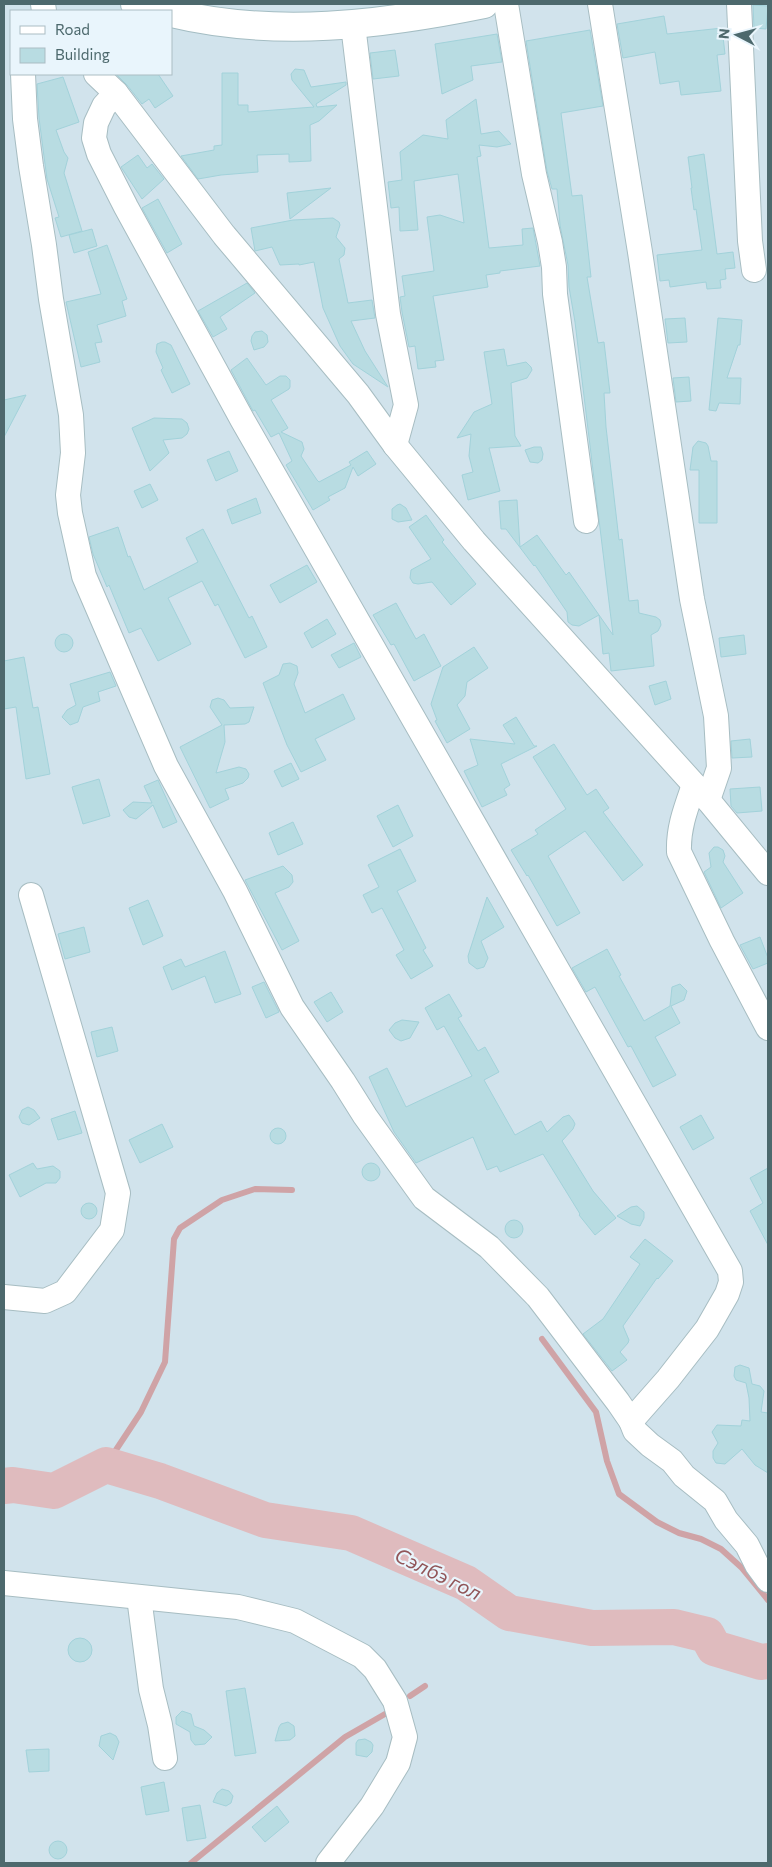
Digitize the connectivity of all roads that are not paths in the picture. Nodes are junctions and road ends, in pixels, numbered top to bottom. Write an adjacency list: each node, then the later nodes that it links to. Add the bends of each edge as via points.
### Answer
1 (134, 4): 6 (main road)
2 (484, 4): 7 (main road)
3 (506, 4): 15 (street, via 534,174 554,267)
4 (600, 4): 16 (street, via 692,599 716,716 719,768)
5 (739, 4): 13 (street)
6 (159, 10)
7 (412, 11): 9 (main road)
8 (172, 13): 9 (main road, via 263,26 309,28)
9 (353, 25): 14 (street, via 388,314 406,405)
10 (23, 75): 21 (street, via 31,166 72,416 70,513 84,576 166,766 235,891 292,1007 365,1116 424,1198 489,1247 538,1298)
11 (97, 75): 12 (street)
12 (116, 93): 14 (street, via 224,235 358,394); 21 (street, via 104,106 96,123 94,138 126,207 243,421 730,1271 727,1294 707,1329)
13 (754, 270)
14 (395, 445): 16 (street, via 474,541)
15 (586, 521)
16 (701, 792): 17 (street); 19 (street, via 682,821 678,836 679,852)
17 (768, 873)
18 (31, 895): 20 (street, via 118,1193 112,1230 65,1292 45,1301)
19 (768, 1028)
20 (4, 1297)
21 (631, 1420): 22 (street, via 635,1431 715,1500)
22 (768, 1580)
23 (4, 1583): 24 (street)
24 (139, 1597): 25 (street, via 151,1689); 26 (street, via 238,1607 295,1621 362,1656 375,1669 395,1701 405,1737 398,1763 372,1806)
25 (165, 1758)
26 (328, 1863)

